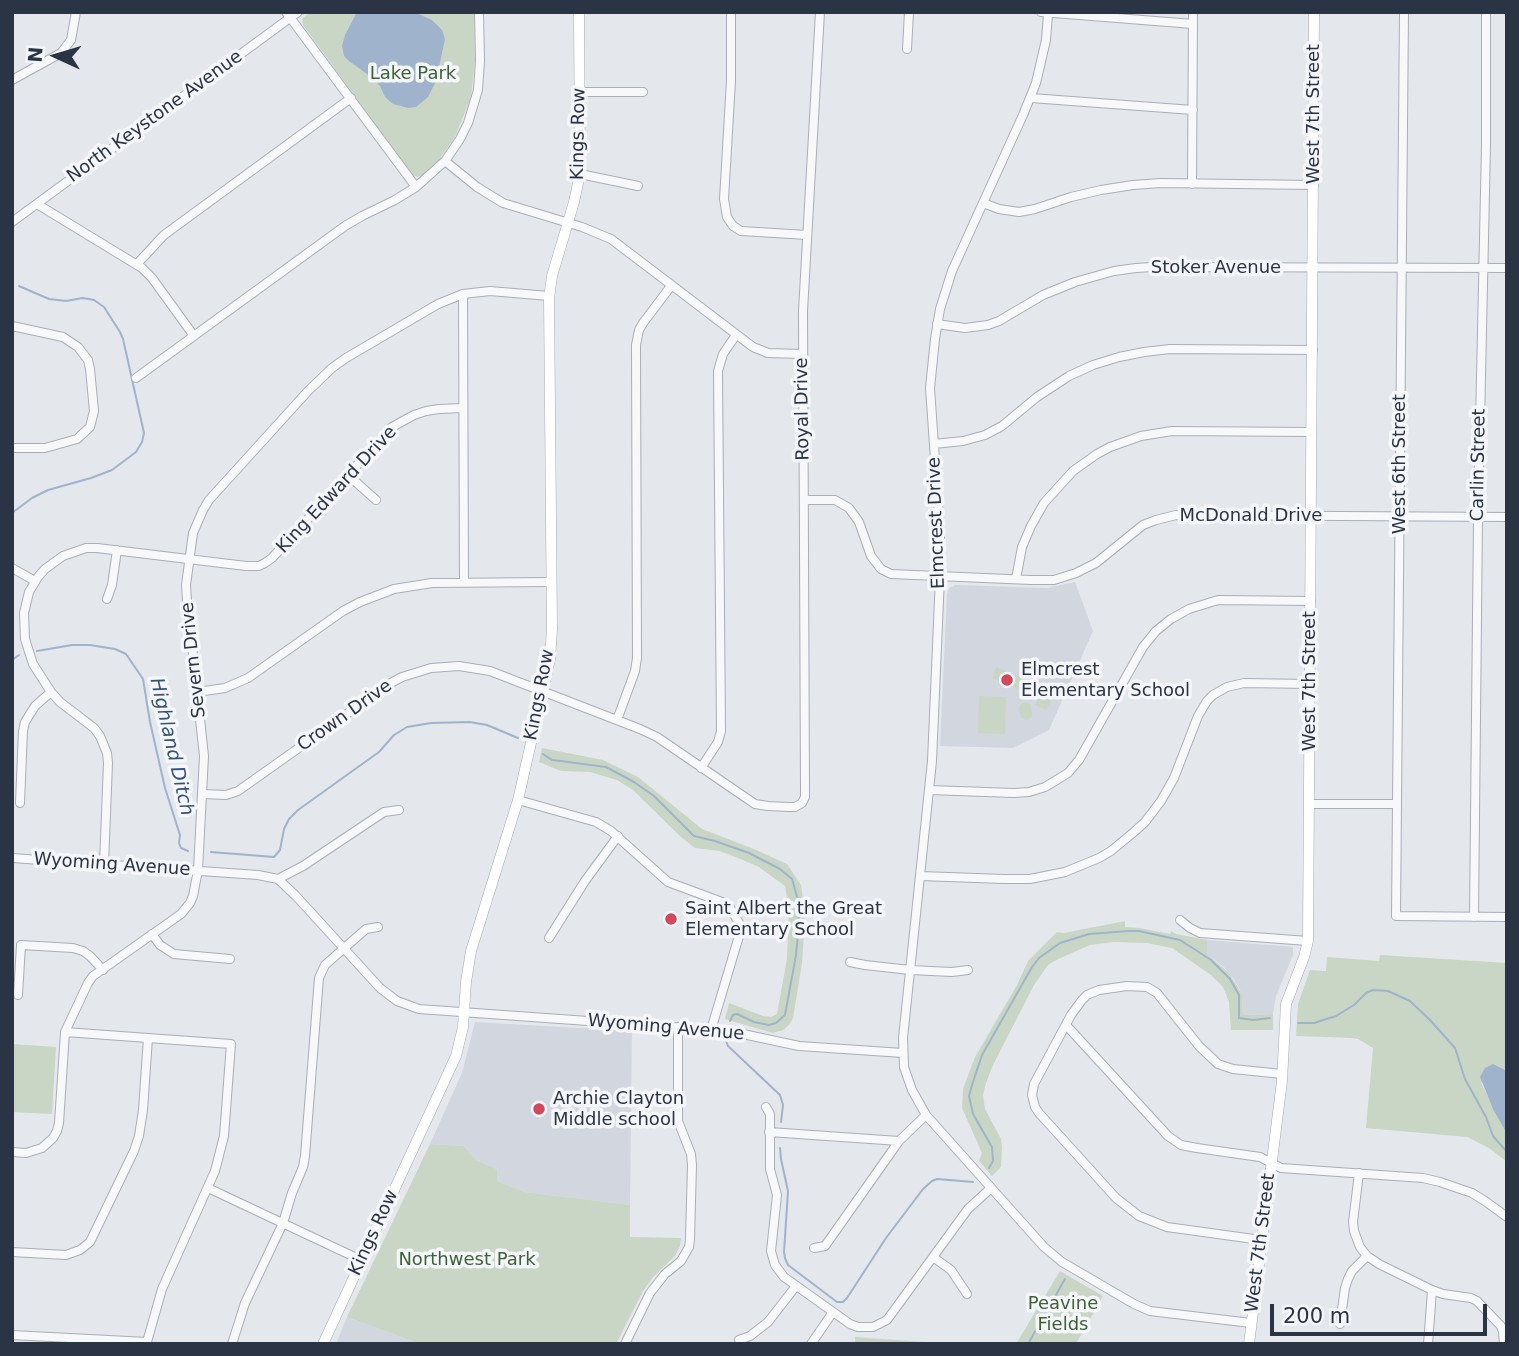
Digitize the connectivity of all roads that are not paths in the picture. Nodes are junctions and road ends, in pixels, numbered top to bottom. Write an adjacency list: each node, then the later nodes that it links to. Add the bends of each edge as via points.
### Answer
1 (76, 12): 17 (street, via 71,40 61,53)
2 (298, 12): 13 (street, North Keystone Avenue)
3 (479, 12): 23 (street, via 478,90 468,123)
4 (579, 12): 18 (main road, Kings Row)
5 (731, 12): 33 (street, via 727,217 744,232)
6 (820, 12): 33 (street, Royal Drive)
7 (909, 12): 16 (street)
8 (1193, 12): 15 (street)
9 (1314, 12): 26 (main road, West 7th Street)
10 (1404, 12): 36 (street, West 6th Street)
11 (1486, 12): 37 (street, Carlin Street)
12 (1045, 13): 14 (street); 21 (street, Elmcrest Drive, via 1046,40)
13 (288, 15): 20 (street); 30 (street, North Keystone Avenue)
14 (1102, 15): 15 (street)
15 (1193, 24): 22 (street)
16 (907, 49)
17 (12, 80)
18 (581, 92): 19 (street); 24 (main road, Kings Row)
19 (643, 92)
20 (351, 98): 28 (street); 34 (street, via 164,235)
21 (1031, 98): 22 (street); 29 (street, Elmcrest Drive)
22 (1193, 110): 25 (street)
23 (445, 161): 28 (street); 32 (street, via 493,198)
24 (580, 174): 27 (street); 32 (main road, Kings Row)
25 (1192, 184): 26 (street); 29 (street, via 1117,187 1019,212)
26 (1314, 185): 35 (main road, West 7th Street)
27 (638, 186)
28 (416, 187): 45 (street, via 345,226)
29 (983, 203): 42 (street, Elmcrest Drive, via 952,271)
30 (37, 204): 31 (street, North Keystone Avenue); 34 (street)
31 (12, 222)
32 (568, 223): 39 (street, via 611,239); 41 (main road, Kings Row)
33 (807, 235): 47 (street, Royal Drive)
34 (137, 264): 45 (street)
35 (1313, 267): 36 (street, Stoker Avenue); 42 (street, Stoker Avenue, via 1114,271 1057,289 988,325); 46 (main road, West 7th Street)
36 (1402, 267): 37 (street, Stoker Avenue); 56 (street, West 6th Street)
37 (1483, 267): 38 (street, Stoker Avenue); 58 (street, Carlin Street)
38 (1507, 268)
39 (671, 286): 44 (street); 74 (street, via 643,323 636,345 637,658)
40 (463, 294): 41 (street, Severn Drive, via 490,291); 49 (street); 61 (street, Severn Drive, via 346,358 317,381 209,500 197,521)
41 (549, 296): 67 (main road, Kings Row)
42 (937, 324): 51 (street, Elmcrest Drive, via 930,388)
43 (12, 326): 52 (street, via 63,337 78,347 88,360 94,411 90,427 77,439 46,447)
44 (736, 335): 47 (street, via 768,353); 75 (street, via 718,372 721,731)
45 (194, 336): 48 (street)
46 (1313, 351): 50 (main road, West 7th Street); 51 (street, via 1170,349 1119,357 1062,380 985,435)
47 (802, 354): 55 (street, Royal Drive)
48 (136, 378)
49 (463, 408): 53 (street, King Edward Drive, via 426,411 402,421); 66 (street)
50 (1312, 432): 57 (main road, West 7th Street); 64 (street, via 1171,431 1110,447 1073,471 1044,503 1022,547)
51 (934, 444): 63 (street, Elmcrest Drive)
52 (12, 448)
53 (348, 475): 54 (street); 61 (street, King Edward Drive, via 265,563 246,566)
54 (376, 500)
55 (804, 500): 63 (street, McDonald Drive, via 835,500 849,508 871,556 886,572); 82 (street, Royal Drive, via 806,789)
56 (1400, 516): 57 (street, McDonald Drive); 58 (street, McDonald Drive); 81 (street, West 6th Street)
57 (1311, 517): 64 (street, McDonald Drive, via 1166,517 1143,525 1096,563 1076,573 1054,580); 69 (main road, West 7th Street)
58 (1478, 517): 59 (street, McDonald Drive); 90 (street, Carlin Street)
59 (1507, 517)
60 (117, 550): 61 (street, King Edward Drive); 65 (street, King Edward Drive, via 73,551 53,561); 68 (street)
61 (189, 559): 72 (street, Severn Drive, via 187,600)
62 (12, 568): 65 (street)
63 (940, 577): 64 (street, McDonald Drive); 76 (street, Elmcrest Drive)
64 (1016, 579)
65 (35, 581): 71 (street, via 26,602 25,639 33,664)
66 (464, 582): 67 (street); 72 (street, via 413,585 376,595 343,611 248,678 225,688)
67 (551, 582): 73 (main road, Kings Row, via 551,648)
68 (107, 599)
69 (1311, 601): 70 (main road, West 7th Street); 76 (street, via 1218,600 1171,619 1143,647 1079,760 1045,788 1014,793)
70 (1310, 684): 80 (main road, West 7th Street); 88 (street, via 1235,684 1213,695 1202,708 1174,778 1145,822 1111,851 1087,863 1030,878)
71 (51, 692): 79 (street, via 25,722); 86 (street, via 94,727 104,744 108,763)
72 (197, 692): 77 (street, Severn Drive)
73 (543, 692): 74 (street, Crown Drive); 77 (street, Crown Drive, via 474,667 417,671 389,684 238,791); 78 (main road, Kings Row)
74 (617, 720): 75 (street, Crown Drive, via 648,732)
75 (701, 768): 82 (street, Crown Drive, via 755,804)
76 (929, 790): 88 (street, Elmcrest Drive)
77 (203, 794): 87 (street, Severn Drive)
78 (518, 800): 84 (street, via 596,821); 104 (main road, Kings Row, via 471,951)
79 (20, 803)
80 (1309, 804): 81 (street); 96 (main road, West 7th Street)
81 (1397, 804): 90 (street, West 6th Street, via 1396,916)
82 (799, 805)
83 (399, 810): 89 (street, via 384,812)
84 (618, 836): 95 (street); 107 (street, via 668,882 722,902 736,917 738,941)
85 (12, 858): 86 (street, Wyoming Avenue)
86 (104, 864): 87 (street, Wyoming Avenue)
87 (198, 870): 89 (street, Wyoming Avenue); 94 (street, Severn Drive, via 190,903)
88 (920, 876): 101 (street, Elmcrest Drive)
89 (278, 879): 97 (street, Wyoming Avenue)
90 (1474, 917): 91 (street)
91 (1507, 917)
92 (1180, 920): 96 (street, via 1200,933)
93 (378, 926): 97 (street, via 366,929)
94 (152, 934): 98 (street, via 174,954); 100 (street, Severn Drive)
95 (549, 937)
96 (1308, 941): 111 (main road, West 7th Street, via 1286,1004)
97 (344, 948): 104 (street, Wyoming Avenue, via 397,1001 419,1009); 122 (street, via 319,978 306,1156)
98 (230, 960)
99 (850, 962): 101 (street)
100 (103, 970): 103 (street, via 83,951 21,945); 108 (street, Severn Drive, via 88,983)
101 (910, 970): 102 (street); 110 (street, Elmcrest Drive)
102 (968, 970)
103 (18, 995)
104 (464, 1012): 106 (street, Wyoming Avenue); 128 (main road, Kings Row, via 453,1065)
105 (1066, 1024): 111 (street, via 1076,1006 1093,992 1147,988 1162,997 1218,1064); 117 (street, via 1174,1141); 123 (street, via 1034,1084 1033,1101 1039,1113 1130,1210 1167,1227)
106 (678, 1027): 107 (street, Wyoming Avenue); 140 (street, via 677,1111 692,1165 690,1239 681,1261 650,1293)
107 (711, 1030): 110 (street, Wyoming Avenue, via 799,1046)
108 (65, 1032): 109 (street); 116 (street, Severn Drive, via 57,1130 42,1148)
109 (148, 1038): 119 (street, via 231,1044 224,1136); 125 (street, via 139,1136 90,1242 66,1255)
110 (903, 1053): 113 (street, via 908,1081)
111 (1282, 1074): 117 (main road, West 7th Street)
112 (766, 1107): 114 (street)
113 (926, 1115): 115 (street); 120 (street)
114 (769, 1132): 115 (street); 129 (street, via 770,1169 777,1195 772,1259)
115 (899, 1141): 124 (street, via 825,1245)
116 (12, 1152)
117 (1271, 1163): 118 (street, via 1281,1168); 123 (main road, West 7th Street)
118 (1359, 1173): 121 (street, via 1440,1182 1472,1194); 126 (street, via 1353,1222)
119 (208, 1188): 122 (street); 137 (street, via 162,1289)
120 (991, 1188): 127 (street, via 968,1209); 133 (street, via 1053,1255 1134,1304 1158,1312)
121 (1507, 1217)
122 (283, 1223): 128 (street); 138 (street, via 245,1303)
123 (1261, 1240): 133 (main road, West 7th Street)
124 (814, 1248)
125 (12, 1252)
126 (1367, 1256): 130 (street); 134 (street, via 1348,1279)
127 (933, 1257): 131 (street, via 951,1270); 132 (street, via 893,1315 880,1325 858,1327)
128 (361, 1260): 139 (main road, Kings Row)
129 (796, 1286): 132 (street); 136 (street, via 768,1322)
130 (1432, 1290): 143 (street); 144 (street, via 1478,1301 1501,1326)
131 (967, 1294)
132 (834, 1312): 141 (street)
133 (1251, 1323): 142 (main road, West 7th Street)
134 (1340, 1324)
135 (12, 1335): 137 (street)
136 (739, 1340)
137 (147, 1342)
138 (232, 1344)
139 (324, 1344)
140 (625, 1344)
141 (811, 1344)
142 (1249, 1344)
143 (1428, 1344)
144 (1504, 1344)

